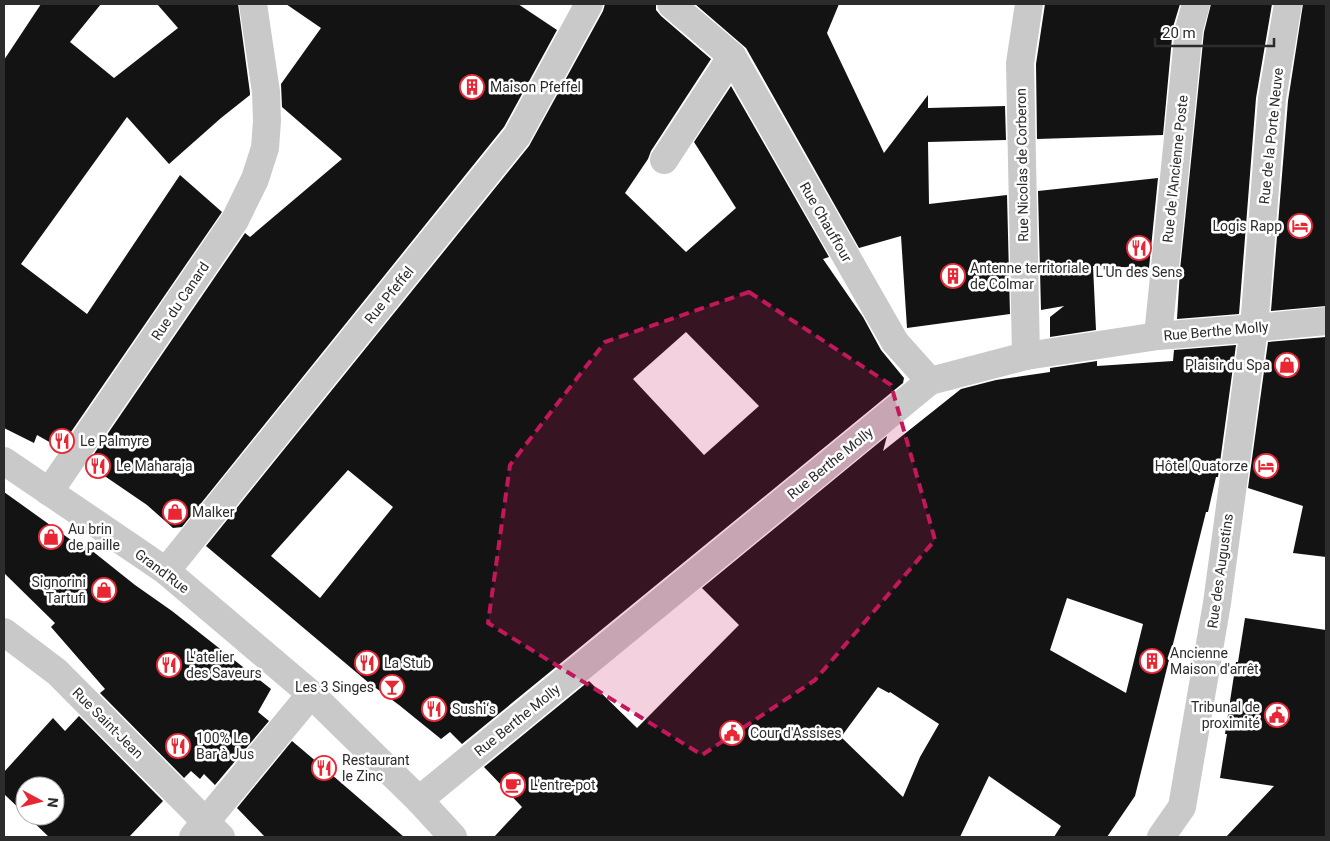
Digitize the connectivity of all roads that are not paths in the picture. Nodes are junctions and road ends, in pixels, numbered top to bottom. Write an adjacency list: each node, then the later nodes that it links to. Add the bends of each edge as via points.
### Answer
1 (253, 4): 15 (street, Rue du Canard, via 267,121 265,148 256,179 235,220)
2 (589, 4): 16 (street, Rue Pfeffel, via 517,136)
3 (671, 4): 7 (street, Rue Chauffour)
4 (1029, 4): 12 (street, Rue Nicolas de Corberon, via 1020,63)
5 (1196, 4): 11 (street, Rue de l'Ancienne Poste, via 1189,29)
6 (1288, 4): 10 (street, Rue de la Porte Neuve, via 1272,99)
7 (732, 56): 8 (street); 13 (street, Rue Chauffour, via 895,342)
8 (664, 160)
9 (1326, 321): 10 (street, Rue Berthe Molly)
10 (1254, 328): 11 (street, Rue Berthe Molly); 22 (street, Rue des Augustins, via 1217,603 1182,807)
11 (1158, 336): 12 (street, Rue Berthe Molly)
12 (1026, 356): 13 (street, Rue Berthe Molly)
13 (930, 381): 19 (street, Rue Berthe Molly)
14 (4, 461): 15 (street, Grand'Rue)
15 (49, 492): 16 (street, Grand'Rue)
16 (166, 571): 18 (street, Grand'Rue)
17 (4, 632): 20 (street, Rue Saint-Jean, via 56,672)
18 (312, 694): 19 (street, Grand'Rue); 20 (street)
19 (419, 800): 21 (street, Grand'Rue)
20 (207, 832)
21 (453, 837)
22 (1161, 837)

